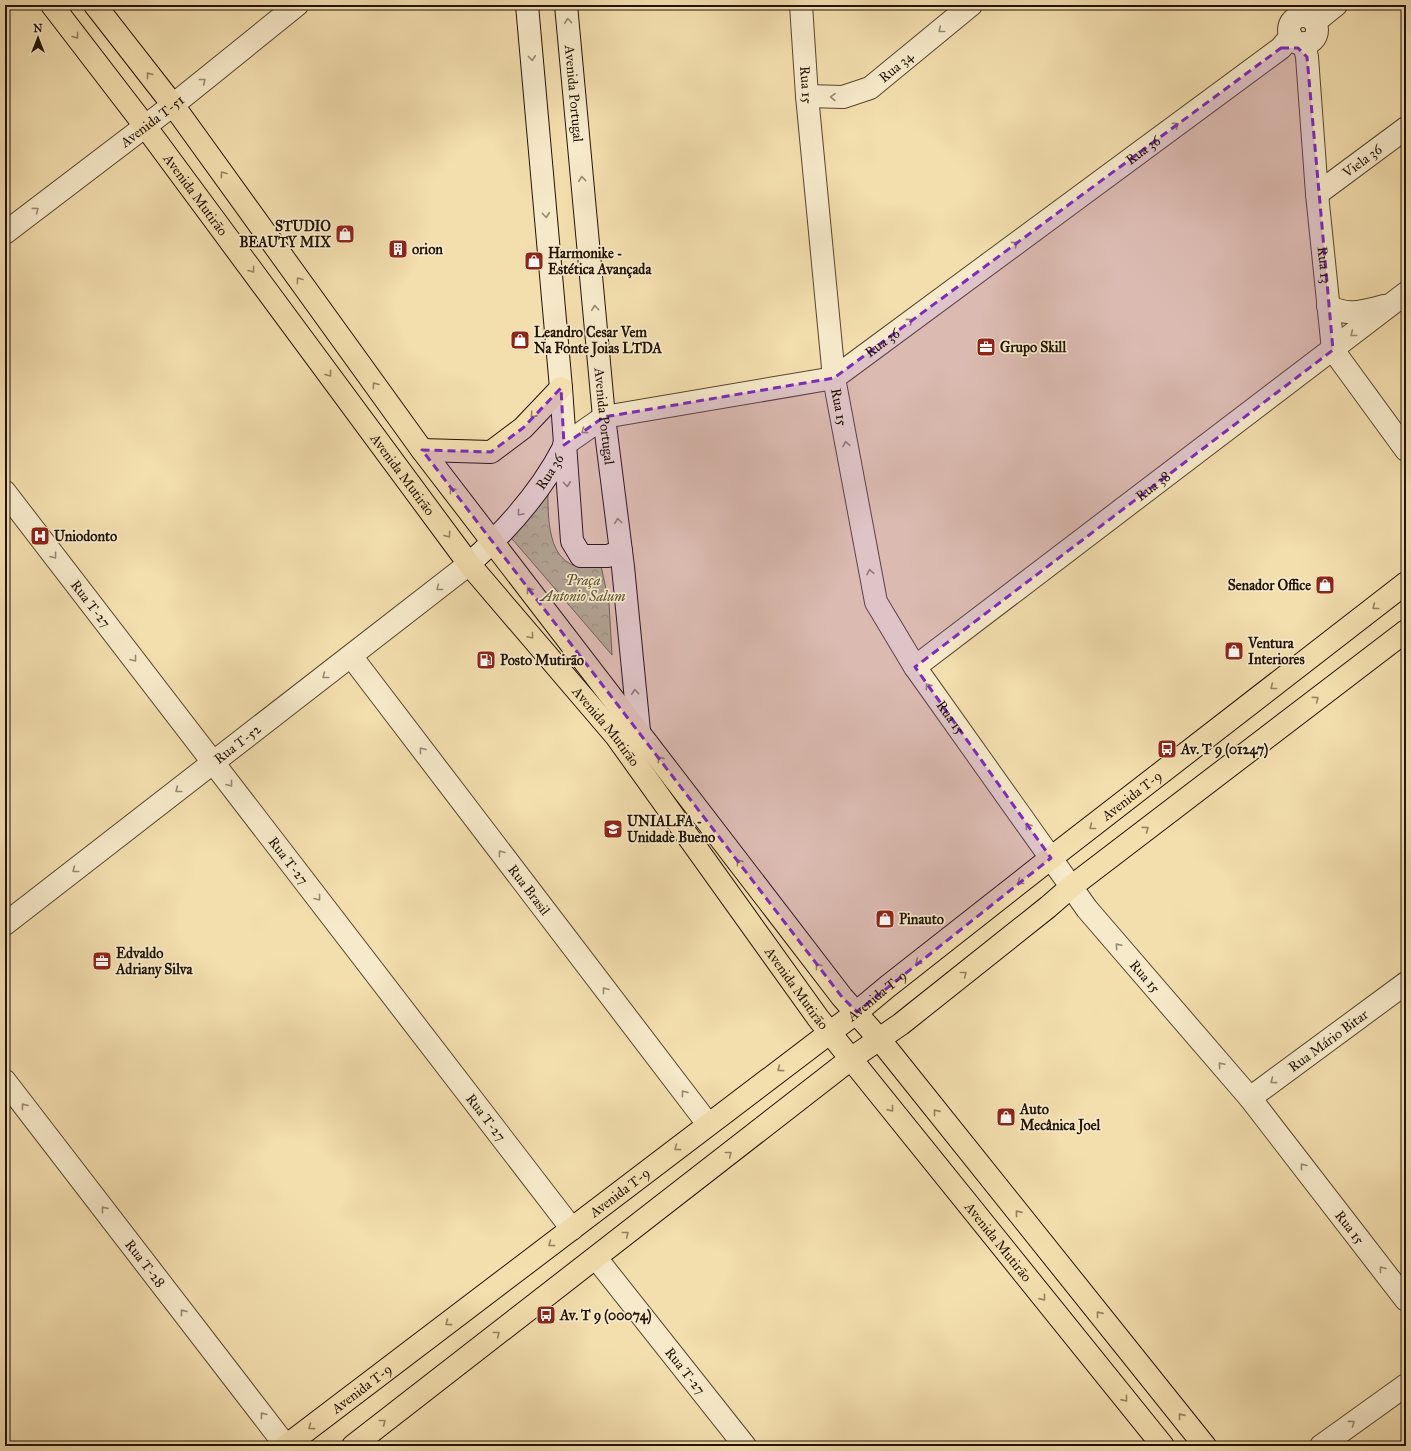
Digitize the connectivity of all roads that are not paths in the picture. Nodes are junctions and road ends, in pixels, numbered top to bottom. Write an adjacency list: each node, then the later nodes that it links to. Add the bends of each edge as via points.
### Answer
1 (52, 5): 12 (main road, Avenida Mutirão, one-way to 12)
2 (95, 5): 11 (main road, Avenida Mutirão, one-way to 2)
3 (297, 5): 11 (street, Avenida T-51, one-way to 3)
4 (527, 5): 20 (street, one-way to 20)
5 (566, 5): 21 (street, Avenida Portugal, one-way to 5)
6 (801, 5): 10 (street, Rua 15)
7 (971, 5): 10 (street, Rua 34, one-way to 10, via 870,88 843,97)
8 (1336, 5): 9 (street, Rua 36)
9 (1301, 29): 14 (street, Rua 13); 19 (street, Rua 36, one-way to 9)
10 (807, 96): 19 (street, Rua 15)
11 (173, 105): 12 (street, Avenida T-51); 23 (main road, Avenida Mutirão, one-way to 11)
12 (145, 126): 15 (street, Avenida T-51, one-way to 12); 28 (main road, Avenida Mutirão, one-way to 28)
13 (1406, 128): 14 (street, Viela 36)
14 (1317, 194): 17 (street, Rua 13)
15 (5, 233)
16 (1399, 299): 17 (street, Rua 38, via 1355,314); 18 (street, Rua 38, one-way to 18)
17 (1328, 306): 18 (street, Rua 13)
18 (1333, 350): 24 (street, Rua 13); 32 (street, Rua 38)
19 (834, 378): 21 (street, Rua 36); 32 (street, Rua 15, one-way to 19, via 876,602)
20 (561, 388): 22 (street); 23 (main road, one-way to 23, via 523,428 491,452)
21 (604, 417): 22 (street, Rua 36, one-way to 22); 27 (street, Avenida Portugal, one-way to 21)
22 (564, 446): 26 (street, Rua 36, one-way to 26, via 551,473 520,513); 27 (street, one-way to 27, via 572,541 581,556 608,556)
23 (422, 450): 26 (main road, Avenida Mutirão, one-way to 23)
24 (1406, 450)
25 (5, 492): 34 (street, Rua T-27, one-way to 34)
26 (492, 543): 28 (street, Rua 36); 33 (main road, Avenida Mutirão, one-way to 26)
27 (621, 551): 33 (street, Avenida Portugal, one-way to 27)
28 (469, 564): 31 (street, Rua T-52, one-way to 31); 40 (main road, Avenida Mutirão, one-way to 40, via 616,736)
29 (1406, 583): 35 (main road, Avenida T-9, one-way to 35)
30 (1406, 631): 36 (main road, one-way to 30)
31 (351, 656): 34 (street, Rua T-52, one-way to 34); 45 (street, Rua Brasil, one-way to 31)
32 (915, 668): 35 (street, Rua 15, one-way to 32)
33 (639, 731): 39 (main road, Avenida Mutirão, one-way to 33, via 842,996)
34 (214, 762): 37 (street, Rua T-52, one-way to 37); 46 (street, Rua T-27, one-way to 46)
35 (1051, 858): 36 (street, Rua 15); 39 (main road, Avenida T-9, one-way to 39)
36 (1071, 887): 41 (main road, one-way to 36); 44 (street, Rua 15, one-way to 36, via 1087,910)
37 (5, 924)
38 (1406, 984): 44 (street, Rua Mário Bitar, one-way to 44)
39 (857, 1012): 40 (main road, Avenida T-9); 41 (main road, Avenida Mutirão)
40 (830, 1032): 42 (main road, Avenida Mutirão); 45 (main road, Avenida T-9, one-way to 45)
41 (880, 1040): 42 (main road); 54 (main road, Avenida Mutirão, one-way to 41)
42 (852, 1058): 47 (main road, one-way to 42); 53 (main road, Avenida Mutirão, one-way to 53)
43 (5, 1081): 50 (street, Rua T-28, one-way to 43)
44 (1250, 1098): 48 (street, Rua 15, one-way to 44)
45 (708, 1124): 46 (main road, Avenida T-9, one-way to 46)
46 (572, 1228): 50 (main road, Avenida T-9, one-way to 50)
47 (596, 1258): 51 (main road, one-way to 47); 52 (street, Rua T-27)
48 (1406, 1300)
49 (1406, 1385): 55 (street, one-way to 49)
50 (286, 1446)
51 (352, 1446)
52 (745, 1446)
53 (1163, 1446)
54 (1205, 1446)
55 (1321, 1446)

